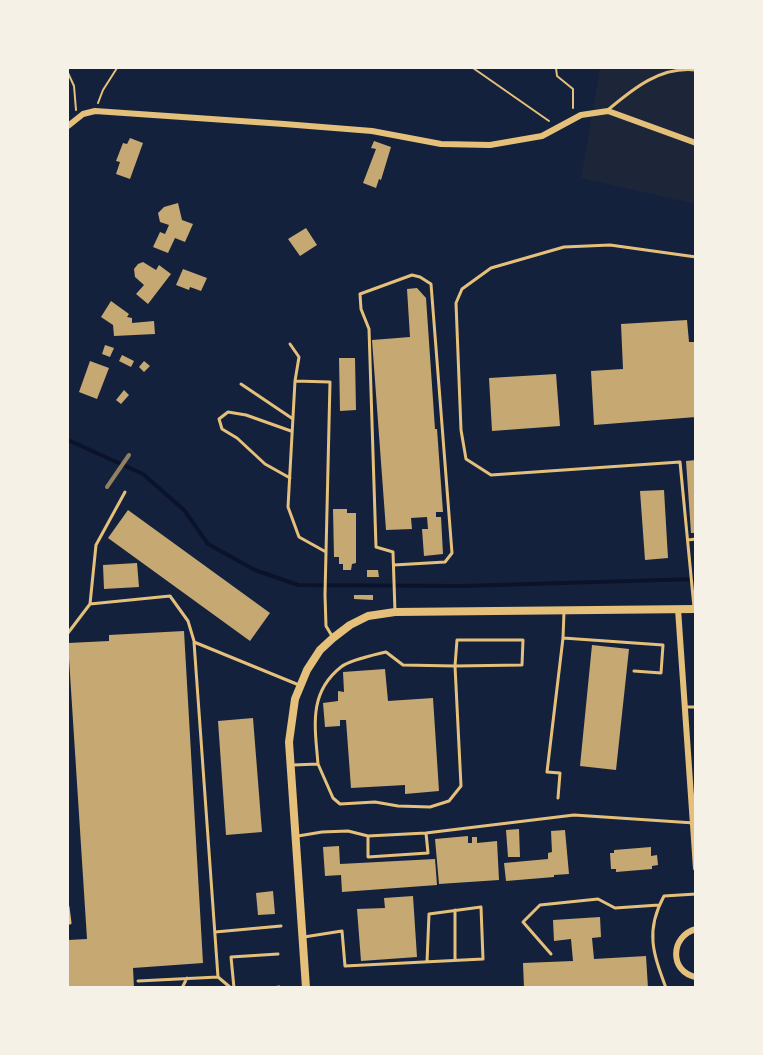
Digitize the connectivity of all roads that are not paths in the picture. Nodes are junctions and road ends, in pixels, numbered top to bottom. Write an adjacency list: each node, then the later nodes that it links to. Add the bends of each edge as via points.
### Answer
1 (696, 70): 2 (lane, via 672,70 654,77)
2 (608, 111): 3 (street, via 581,115 542,136 490,145 441,144 372,131 95,111 83,114); 4 (street)
3 (68, 126)
4 (696, 143)
5 (696, 257): 13 (lane, via 610,245 564,247 491,268 462,289 456,303 461,430 466,459 491,474 680,462)
6 (290, 344): 7 (lane, via 299,357)
7 (295, 381): 9 (lane); 15 (lane, via 330,382)
8 (241, 384): 9 (lane)
9 (293, 419): 10 (lane)
10 (292, 431): 11 (lane); 11 (lane, via 228,412 219,419 222,429 265,464)
11 (290, 478): 15 (lane, via 288,507 299,537)
12 (125, 492): 17 (lane, via 96,545)
13 (688, 540): 14 (lane); 19 (lane)
14 (696, 540)
15 (326, 552): 23 (lane, via 326,626)
16 (394, 565): 16 (lane, via 393,552 376,547 369,329 360,294 412,275 431,284 452,553 445,562); 21 (lane)
17 (90, 604): 22 (lane); 25 (lane, via 170,596 188,621)
18 (678, 609): 19 (street); 20 (street); 29 (street)
19 (695, 609)
20 (564, 610): 21 (street); 24 (lane)
21 (395, 612): 23 (street, via 368,616)
22 (68, 633)
23 (333, 638): 28 (street, via 320,650)
24 (563, 638): 27 (lane, via 663,645 661,673); 33 (lane, via 547,772 560,773)
25 (194, 642): 28 (lane); 46 (lane)
26 (455, 666): 26 (lane, via 457,640 523,640 522,664); 31 (lane, via 403,665 386,651 342,666 320,691 314,717); 31 (lane, via 461,786 449,801 430,807 375,801 340,804 333,798)
27 (634, 671)
28 (299, 685): 32 (street, via 289,742)
29 (685, 707): 30 (lane); 34 (street)
30 (696, 707)
31 (318, 764): 32 (lane)
32 (291, 765): 36 (street)
33 (558, 798)
34 (694, 823): 35 (lane, via 574,815); 38 (street)
35 (426, 833): 37 (lane); 37 (lane, via 428,853 368,857)
36 (296, 836): 37 (lane, via 348,831); 47 (street)
37 (368, 836)
38 (696, 868)
39 (696, 894): 40 (lane, via 664,896)
40 (659, 905): 49 (lane, via 615,908 598,899 540,905 523,922); 61 (lane, via 652,934)
41 (68, 907): 43 (lane)
42 (455, 910): 50 (lane); 50 (lane, via 481,907 483,959); 51 (lane, via 429,914)
43 (68, 923)
44 (281, 926): 46 (lane)
45 (696, 930): 53 (street, via 682,935 675,950 679,966)
46 (215, 932): 52 (lane)
47 (303, 937): 51 (lane, via 342,932 345,966); 60 (street)
48 (278, 954): 57 (lane, via 231,957)
49 (551, 954)
50 (455, 960): 51 (lane)
51 (427, 962)
52 (218, 977): 54 (lane); 57 (lane)
53 (696, 977)
54 (187, 978): 55 (lane); 56 (lane)
55 (138, 981)
56 (182, 987)
57 (232, 987)
58 (273, 987): 59 (lane)
59 (279, 987)
60 (306, 987)
61 (666, 987)

